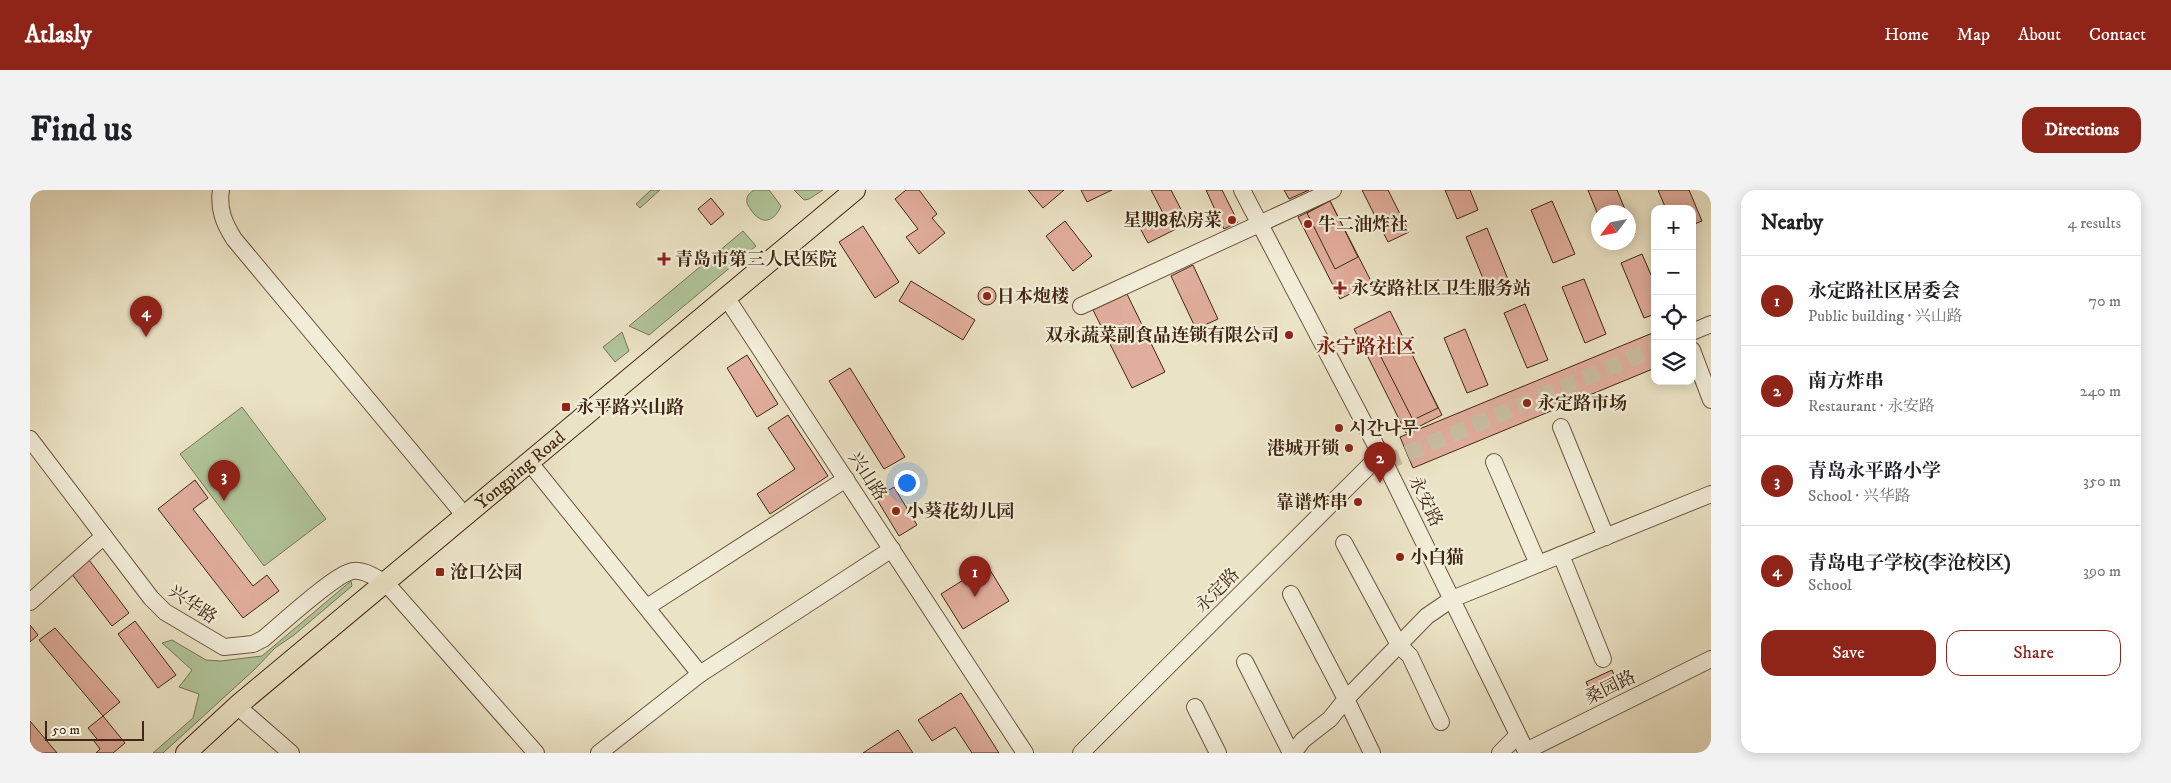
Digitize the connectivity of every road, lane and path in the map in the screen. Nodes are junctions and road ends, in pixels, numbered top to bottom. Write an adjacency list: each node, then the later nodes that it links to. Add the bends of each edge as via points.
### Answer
1 (221, 190): 19 (street, via 221,213 234,238)
2 (855, 190): 6 (main road, Yongping Road)
3 (1242, 190): 5 (street, 永安路)
4 (1333, 190): 5 (street)
5 (1260, 223): 7 (street); 14 (street, 永安路)
6 (726, 298): 16 (main road, Yongping Road); 17 (street, 兴山路)
7 (1080, 306)
8 (1711, 324): 9 (street)
9 (1696, 330)
10 (1696, 361): 11 (street)
11 (1711, 400)
12 (1561, 427): 21 (street)
13 (30, 439): 20 (street, 兴华路)
14 (1380, 454): 28 (street, 永安路); 47 (street, 永定路)
15 (1494, 462): 25 (street)
16 (530, 463): 19 (main road, Yongping Road); 30 (street)
17 (846, 480): 23 (street, 兴山路); 30 (street)
18 (1711, 494): 21 (street)
19 (465, 516): 26 (main road, Yongping Road)
20 (104, 536): 26 (street, 兴华路, via 150,598 165,612 224,647 258,642 351,571 360,571); 29 (street)
21 (1606, 537): 24 (street)
22 (1344, 543): 31 (street)
23 (892, 549): 35 (street); 46 (street, 兴山路)
24 (1561, 555): 25 (street); 32 (street)
25 (1538, 564): 28 (street)
26 (386, 583): 37 (main road, Yongping Road); 44 (street)
27 (1291, 594): 36 (street)
28 (1452, 599): 31 (street, via 1427,616); 40 (street, 永安路)
29 (30, 602)
30 (647, 607): 35 (street)
31 (1399, 645): 36 (street); 39 (street, via 1410,656)
32 (1603, 659)
33 (1711, 659): 41 (street, 桑园路)
34 (1246, 662): 49 (street)
35 (700, 674): 45 (street)
36 (1346, 699): 49 (street, via 1330,720 1303,740); 50 (street)
37 (237, 706): 42 (main road, Yongping Road); 43 (street)
38 (1195, 708): 48 (street)
39 (1441, 722)
40 (1518, 736): 41 (street, 永安路); 51 (street)
41 (1527, 752)
42 (186, 753)
43 (291, 753)
44 (536, 753)
45 (599, 753)
46 (1025, 753)
47 (1081, 753)
48 (1218, 753)
49 (1292, 753)
50 (1372, 753)
51 (1500, 753)

